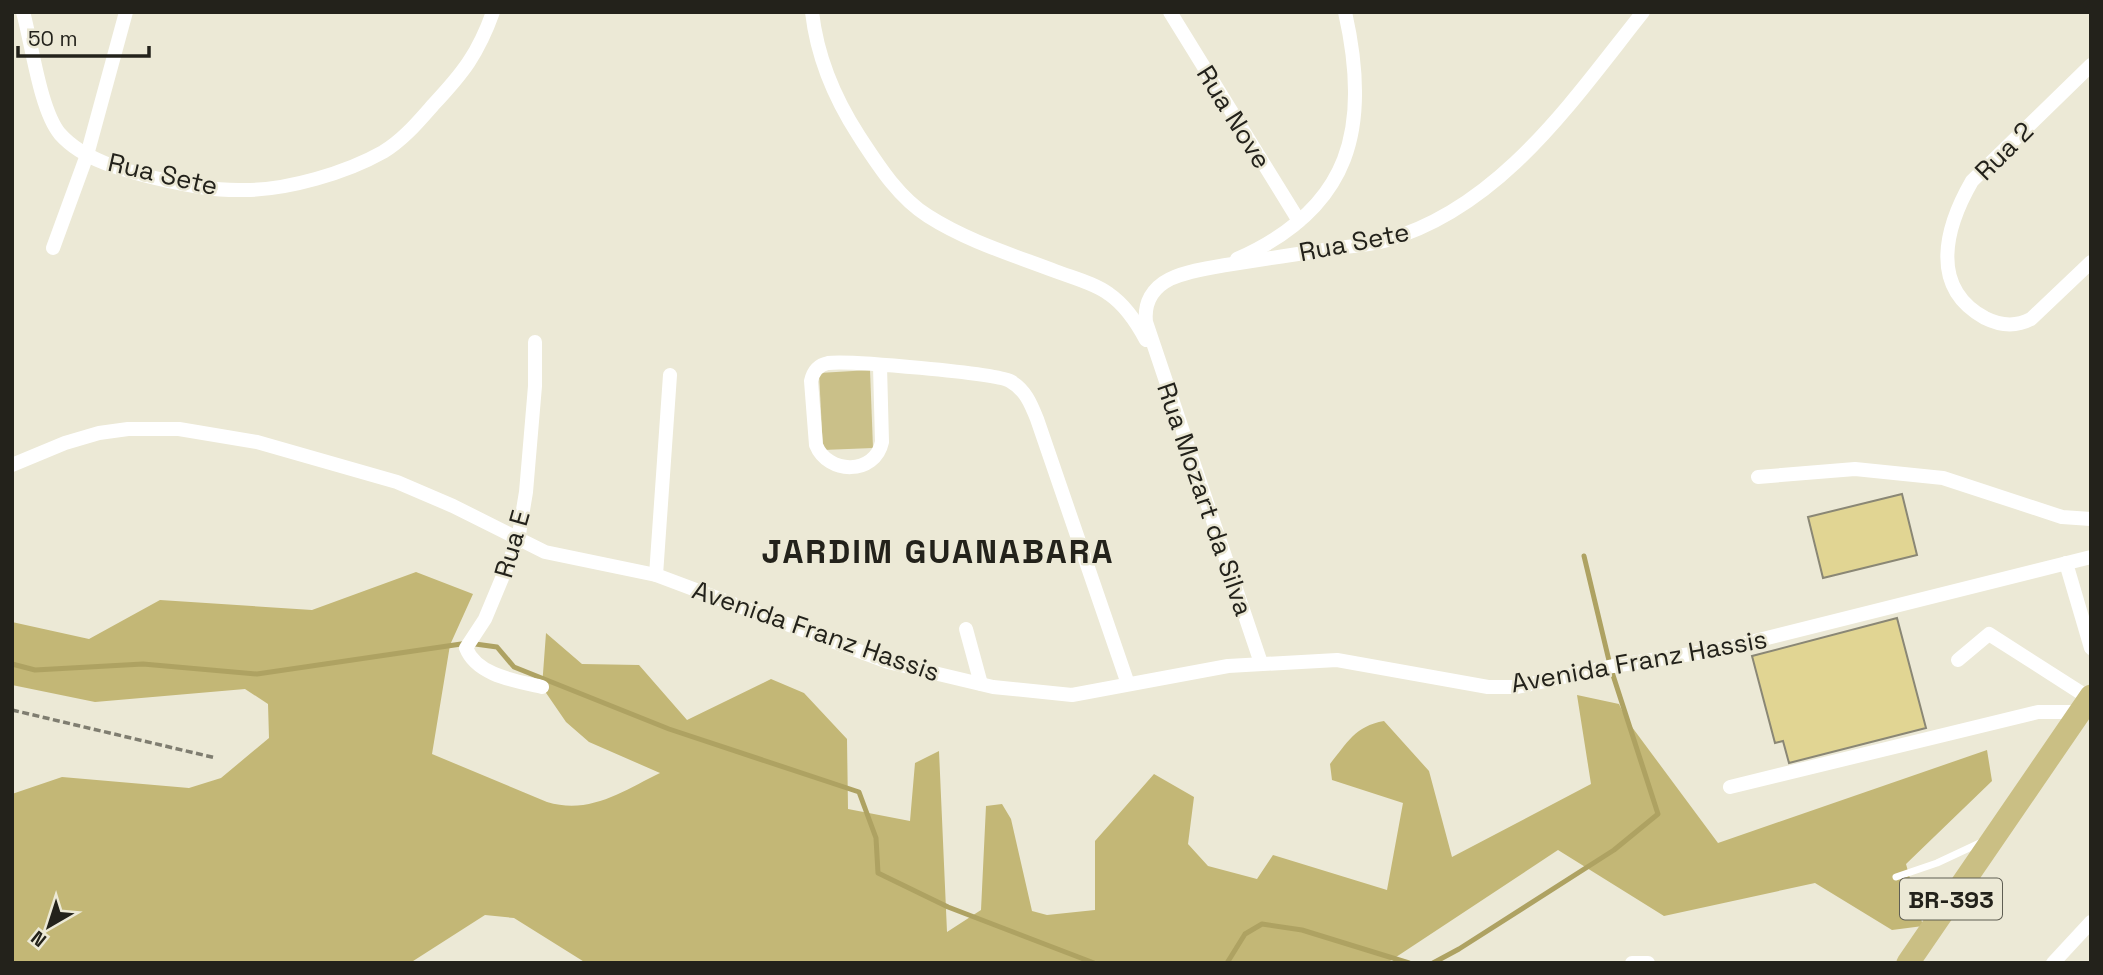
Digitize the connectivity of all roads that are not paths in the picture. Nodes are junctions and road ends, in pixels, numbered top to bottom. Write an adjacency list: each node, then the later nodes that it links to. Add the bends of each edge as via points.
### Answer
1 (23, 12): 9 (street, Rua Sete, via 47,110 61,135)
2 (126, 12): 9 (street)
3 (494, 12): 9 (street, Rua Sete, via 470,63 407,133 384,151 330,174 247,190 212,189 146,176)
4 (812, 12): 17 (street, via 819,50 839,99 868,148 911,203 966,236 1107,292 1137,324)
5 (1170, 12): 10 (street, Rua Nove)
6 (1345, 12): 10 (street, via 1356,71 1352,136 1336,178)
7 (1643, 12): 13 (street, Rua Sete, via 1531,148 1492,184 1452,211 1419,230 1381,242)
8 (2091, 65): 12 (street, Rua 2, via 1972,181 1951,232 1947,265 1949,278 1964,302 1985,318 2012,325 2022,324 2043,309)
9 (88, 155): 11 (street)
10 (1299, 221): 13 (street, via 1273,241)
11 (53, 248)
12 (2091, 262)
13 (1220, 266): 14 (street, Rua Sete, via 1169,279 1153,292 1145,310)
14 (1150, 336): 17 (street, Rua Mozart da Silva)
15 (535, 342): 22 (street, Rua E, via 526,492)
16 (880, 366): 16 (street, via 832,363 814,373 816,445 831,463 859,466 880,449); 31 (street, via 994,375 1021,389 1037,419)
17 (1163, 372): 29 (street, Rua Mozart da Silva)
18 (670, 375): 25 (street)
19 (12, 465): 22 (street, Avenida Franz Hassis, via 99,433 153,428 207,433 257,442 397,482)
20 (1758, 477): 21 (street, via 1855,469 1943,478 2062,517)
21 (2091, 519)
22 (518, 540): 25 (street, Avenida Franz Hassis, via 561,557); 32 (street, Rua E, via 467,653 489,671)
23 (2091, 557): 24 (street, Avenida Franz Hassis)
24 (2066, 563): 27 (street); 29 (street, Avenida Franz Hassis, via 1723,649 1517,687 1488,687 1337,660)
25 (656, 575): 30 (street, Avenida Franz Hassis, via 888,662)
26 (966, 629): 30 (street)
27 (2091, 648)
28 (1958, 660): 33 (street, via 1989,634)
29 (1261, 663): 31 (street, Avenida Franz Hassis)
30 (981, 684): 31 (street, Avenida Franz Hassis, via 1072,695)
31 (1129, 684)
32 (542, 687)
33 (2087, 702): 34 (street); 35 (main road, BR-393)
34 (1730, 788)
35 (1994, 836): 36 (lane); 40 (main road, BR-393)
36 (1896, 877)
37 (2091, 922): 41 (street)
38 (1632, 963): 39 (street)
39 (1648, 963)
40 (1908, 963)
41 (2053, 963)

